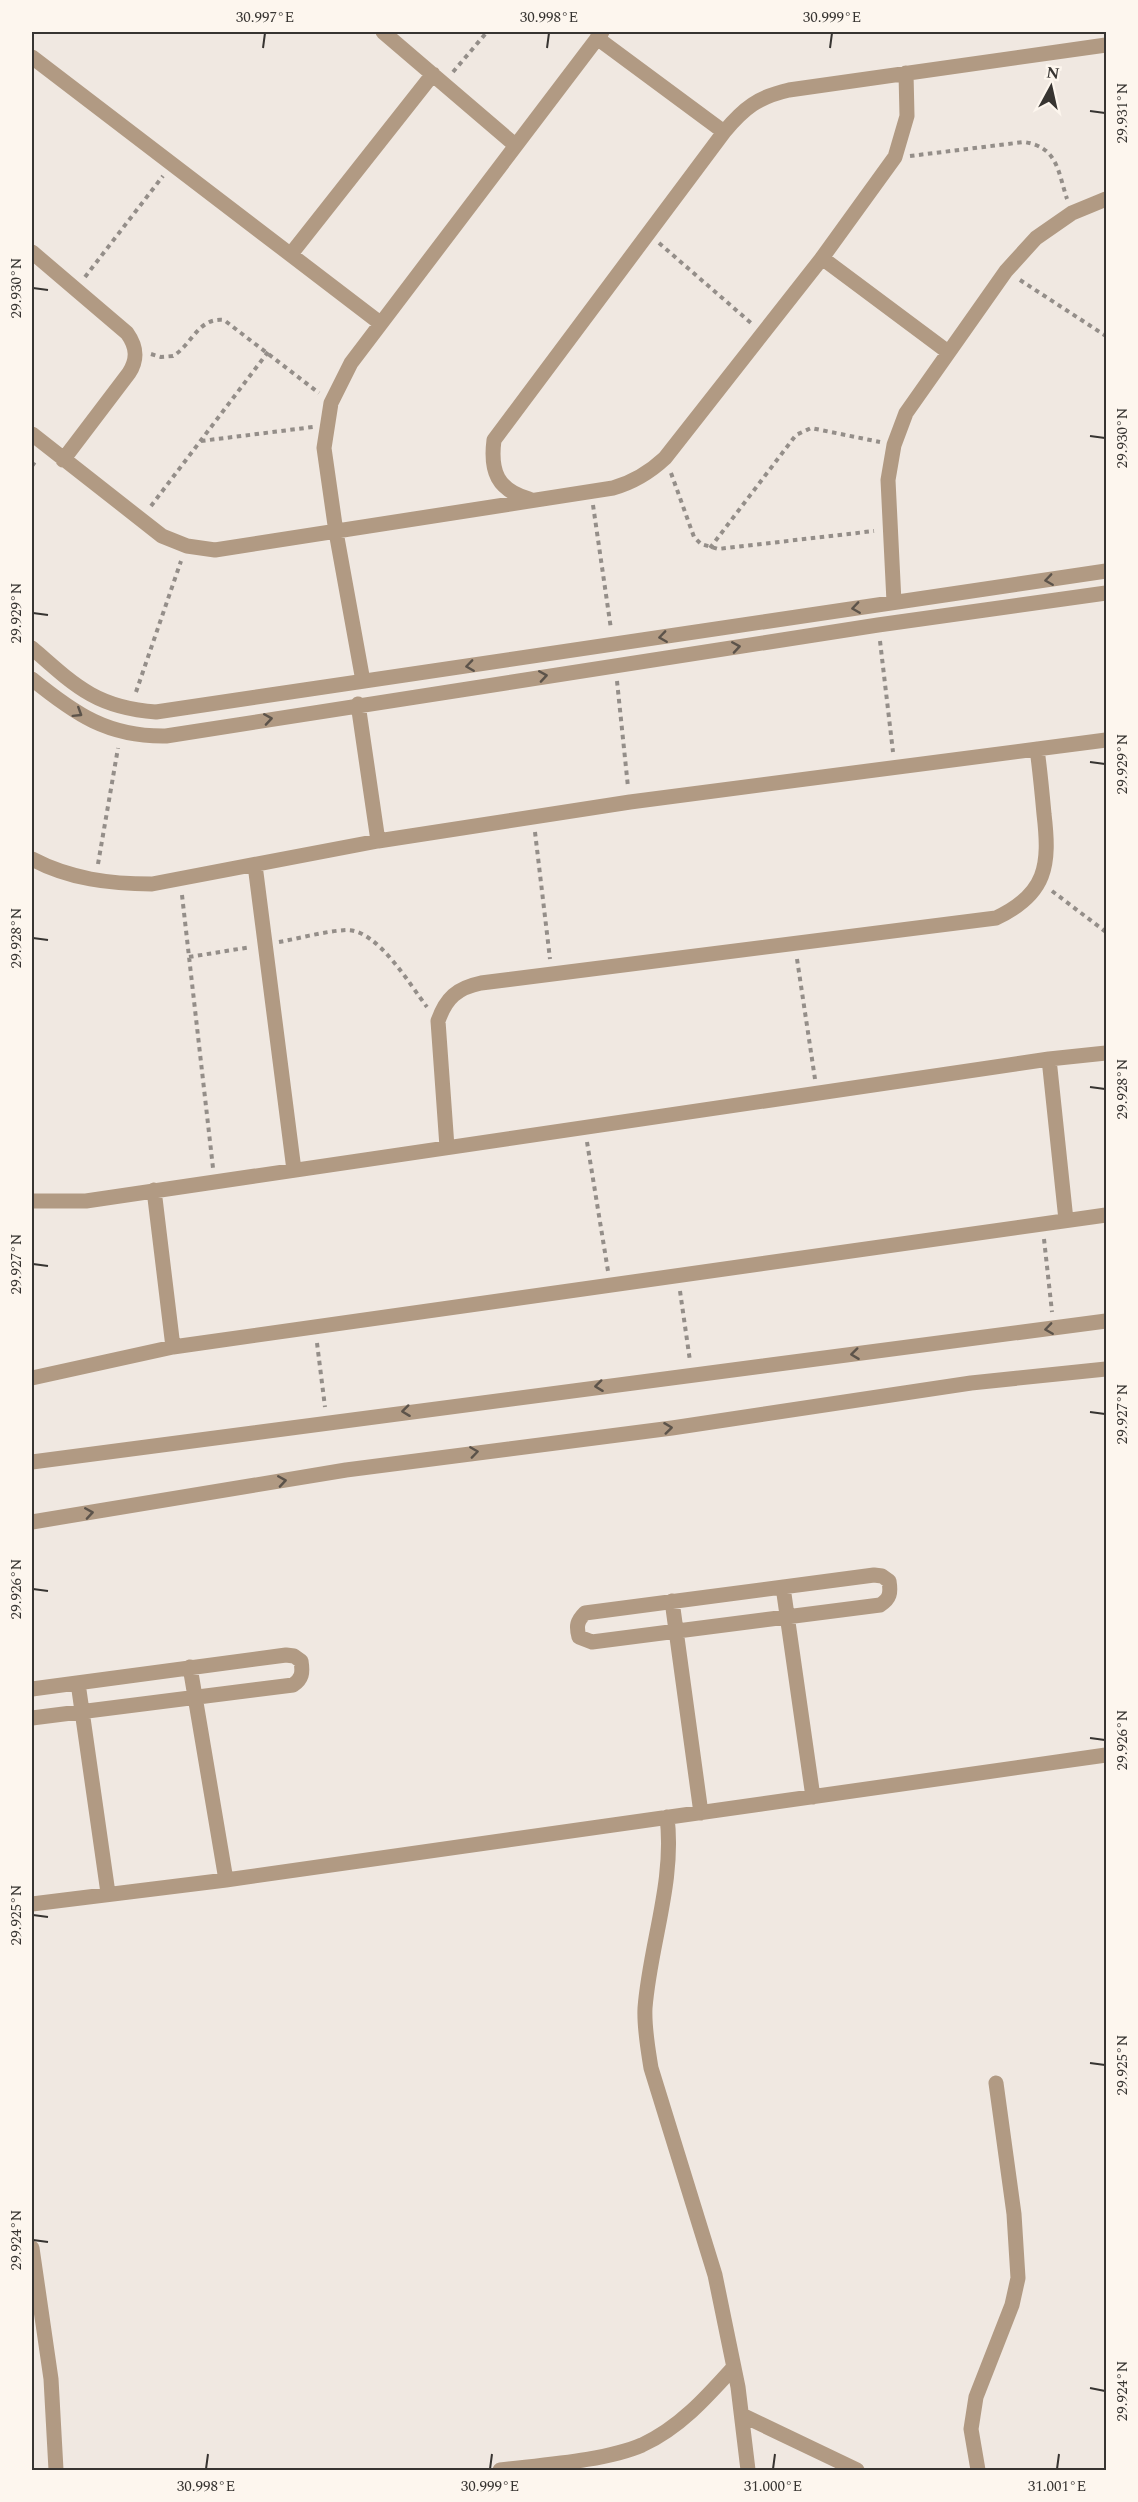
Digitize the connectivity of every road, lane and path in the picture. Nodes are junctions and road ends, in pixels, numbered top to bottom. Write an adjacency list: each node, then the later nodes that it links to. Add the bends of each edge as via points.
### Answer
1 (383, 32): 7 (street)
2 (487, 32): 7 (path)
3 (600, 35): 8 (street); 9 (street)
4 (1107, 45): 6 (street)
5 (32, 57): 11 (street)
6 (906, 73): 8 (street, via 769,95 752,104); 10 (street, via 907,116)
7 (438, 79): 9 (street); 16 (street)
8 (724, 132): 14 (street)
9 (515, 145): 20 (street)
10 (895, 158): 13 (path, via 1024,142 1036,144 1055,160); 17 (street)
11 (172, 164): 16 (street); 19 (path)
12 (1107, 199): 13 (street)
13 (1072, 213): 18 (street, via 1036,238)
14 (648, 234): 21 (path); 34 (street, via 494,440 491,461 498,480 513,495)
15 (32, 252): 19 (street)
16 (291, 254): 20 (street)
17 (822, 258): 21 (street); 25 (street)
18 (1006, 271): 22 (path); 25 (street)
19 (75, 290): 23 (street, via 128,333)
20 (380, 323): 26 (street, via 351,363)
21 (763, 333): 31 (street)
22 (1107, 336)
23 (135, 348): 24 (path, via 161,357 173,356 203,325 217,319 231,324); 32 (street, via 129,373)
24 (268, 352): 26 (path); 29 (path)
25 (948, 352): 30 (street, via 906,412)
26 (331, 403): 27 (street)
27 (326, 425): 29 (path); 37 (street, via 324,448)
28 (32, 434): 32 (street)
29 (200, 441): 35 (path)
30 (894, 445): 36 (street, via 888,480); 39 (path, via 811,428 803,430)
31 (666, 458): 33 (street, via 632,482); 39 (path, via 694,537)
32 (63, 460): 35 (street)
33 (591, 491): 34 (street); 46 (path)
34 (533, 500): 37 (street)
35 (140, 521): 38 (street)
36 (890, 530): 39 (path); 43 (street)
37 (336, 532): 38 (street, via 215,550); 51 (street)
38 (187, 546): 54 (path)
39 (709, 548)
40 (1107, 571): 41 (street, one-way to 41)
41 (1021, 584): 43 (street); 44 (street)
42 (1107, 593): 44 (street)
43 (894, 602): 46 (street, one-way to 46)
44 (1024, 604): 45 (street)
45 (878, 625): 48 (street, one-way to 45); 58 (path)
46 (613, 644): 49 (street, one-way to 49)
47 (32, 648): 54 (street, via 81,690)
48 (615, 665): 52 (street, one-way to 48); 59 (path)
49 (446, 669): 51 (street); 52 (street)
50 (32, 679): 55 (street, one-way to 55, via 78,714)
51 (363, 681): 54 (street, via 156,712)
52 (451, 690): 53 (street)
53 (358, 704): 55 (street, one-way to 53, via 166,735); 61 (street)
54 (130, 710)
55 (120, 732): 65 (path)
56 (1107, 740): 57 (street)
57 (1037, 749): 58 (street); 66 (street, via 1048,847)
58 (895, 767): 59 (street)
59 (630, 802): 60 (street)
60 (534, 817): 61 (street); 71 (path)
61 (378, 841): 63 (street)
62 (32, 859): 65 (street)
63 (255, 865): 64 (street); 69 (street)
64 (180, 879): 65 (street, via 133,884); 70 (path)
65 (95, 881)
66 (1040, 882): 67 (path); 68 (street, via 1014,910 996,918)
67 (1107, 932)
68 (795, 943): 71 (street); 75 (path)
69 (266, 944): 70 (path); 72 (path, via 347,930 360,932 381,948); 78 (street)
70 (189, 957): 79 (path)
71 (552, 974): 72 (street, via 466,986 443,1006)
72 (438, 1021): 77 (street)
73 (1107, 1053): 74 (street)
74 (1049, 1059): 75 (street); 83 (street)
75 (817, 1093): 76 (street)
76 (585, 1127): 77 (street); 86 (path)
77 (447, 1147): 78 (street)
78 (294, 1170): 79 (street)
79 (215, 1182): 80 (street)
80 (154, 1190): 81 (street, via 86,1201); 90 (street)
81 (32, 1202)
82 (1107, 1215): 83 (street)
83 (1066, 1220): 84 (street)
84 (1042, 1224): 85 (street); 89 (path)
85 (678, 1275): 86 (street); 92 (path)
86 (610, 1285): 88 (street)
87 (1107, 1321): 89 (street)
88 (315, 1327): 90 (street); 94 (path)
89 (1053, 1328): 92 (street, one-way to 92)
90 (173, 1347): 93 (street)
91 (1107, 1369): 96 (street, one-way to 91, via 357,1469 672,1428 971,1383)
92 (691, 1374): 94 (street, one-way to 94)
93 (32, 1378)
94 (327, 1421): 95 (street)
95 (32, 1462)
96 (32, 1522)
97 (783, 1587): 98 (street); 99 (street); 99 (street, via 874,1575 889,1581 891,1591 888,1600 880,1605)
98 (672, 1601): 100 (street); 100 (street, via 585,1613 577,1628 579,1637 592,1642)
99 (788, 1617): 100 (street); 108 (street)
100 (676, 1631): 109 (street)
101 (190, 1667): 102 (street); 104 (street); 104 (street, via 286,1655 301,1661 303,1671 292,1686)
102 (78, 1683): 103 (street); 105 (street)
103 (32, 1689)
104 (195, 1699): 105 (street); 111 (street)
105 (82, 1712): 106 (street); 112 (street)
106 (32, 1718)
107 (1107, 1755): 108 (street)
108 (813, 1797): 109 (street)
109 (701, 1813): 110 (street)
110 (667, 1817): 111 (street); 116 (street, via 668,1870 645,2010 647,2044 715,2275)
111 (226, 1880): 112 (street)
112 (108, 1893): 113 (street)
113 (32, 1904)
114 (996, 2083): 122 (street, via 1014,2214 1018,2278 1012,2305 976,2397 971,2429)
115 (32, 2248): 118 (street, via 51,2379)
116 (733, 2368): 117 (street); 119 (street, via 699,2407 641,2445 610,2455)
117 (742, 2415): 120 (street); 121 (street)
118 (56, 2470)
119 (500, 2470)
120 (748, 2470)
121 (857, 2470)
122 (978, 2470)

